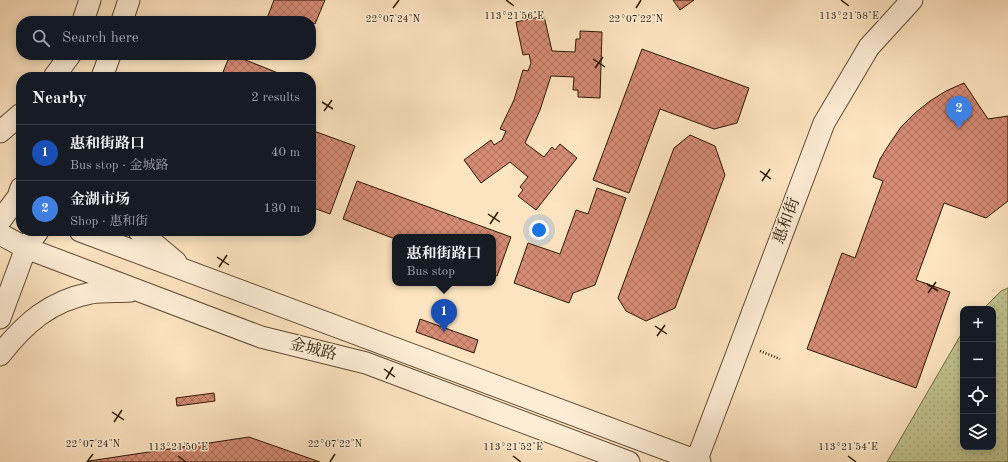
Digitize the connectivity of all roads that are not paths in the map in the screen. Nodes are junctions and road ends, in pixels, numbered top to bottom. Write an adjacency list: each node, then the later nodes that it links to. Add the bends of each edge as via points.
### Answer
1 (90, 0): 4 (street)
2 (130, 0): 5 (street)
3 (912, 0): 26 (street, 惠和街, via 869,47 824,123)
4 (85, 16)
5 (124, 16)
6 (66, 60): 9 (street)
7 (68, 60): 10 (street)
8 (108, 60): 11 (street)
9 (58, 72)
10 (64, 72)
11 (104, 72)
12 (16, 118): 13 (street)
13 (0, 132)
14 (15, 193): 15 (street)
15 (0, 221)
16 (0, 234): 20 (street, 金城路)
17 (34, 236): 20 (street)
18 (93, 236): 21 (street, 金城路)
19 (145, 236): 21 (street)
20 (26, 248): 22 (street, 金城路); 23 (street)
21 (191, 273): 26 (street, 金城路)
22 (139, 290): 24 (street, via 92,293 60,302 33,319); 25 (street, 金城路, via 261,337 366,364)
23 (0, 318)
24 (0, 356)
25 (629, 462)
26 (697, 462)

